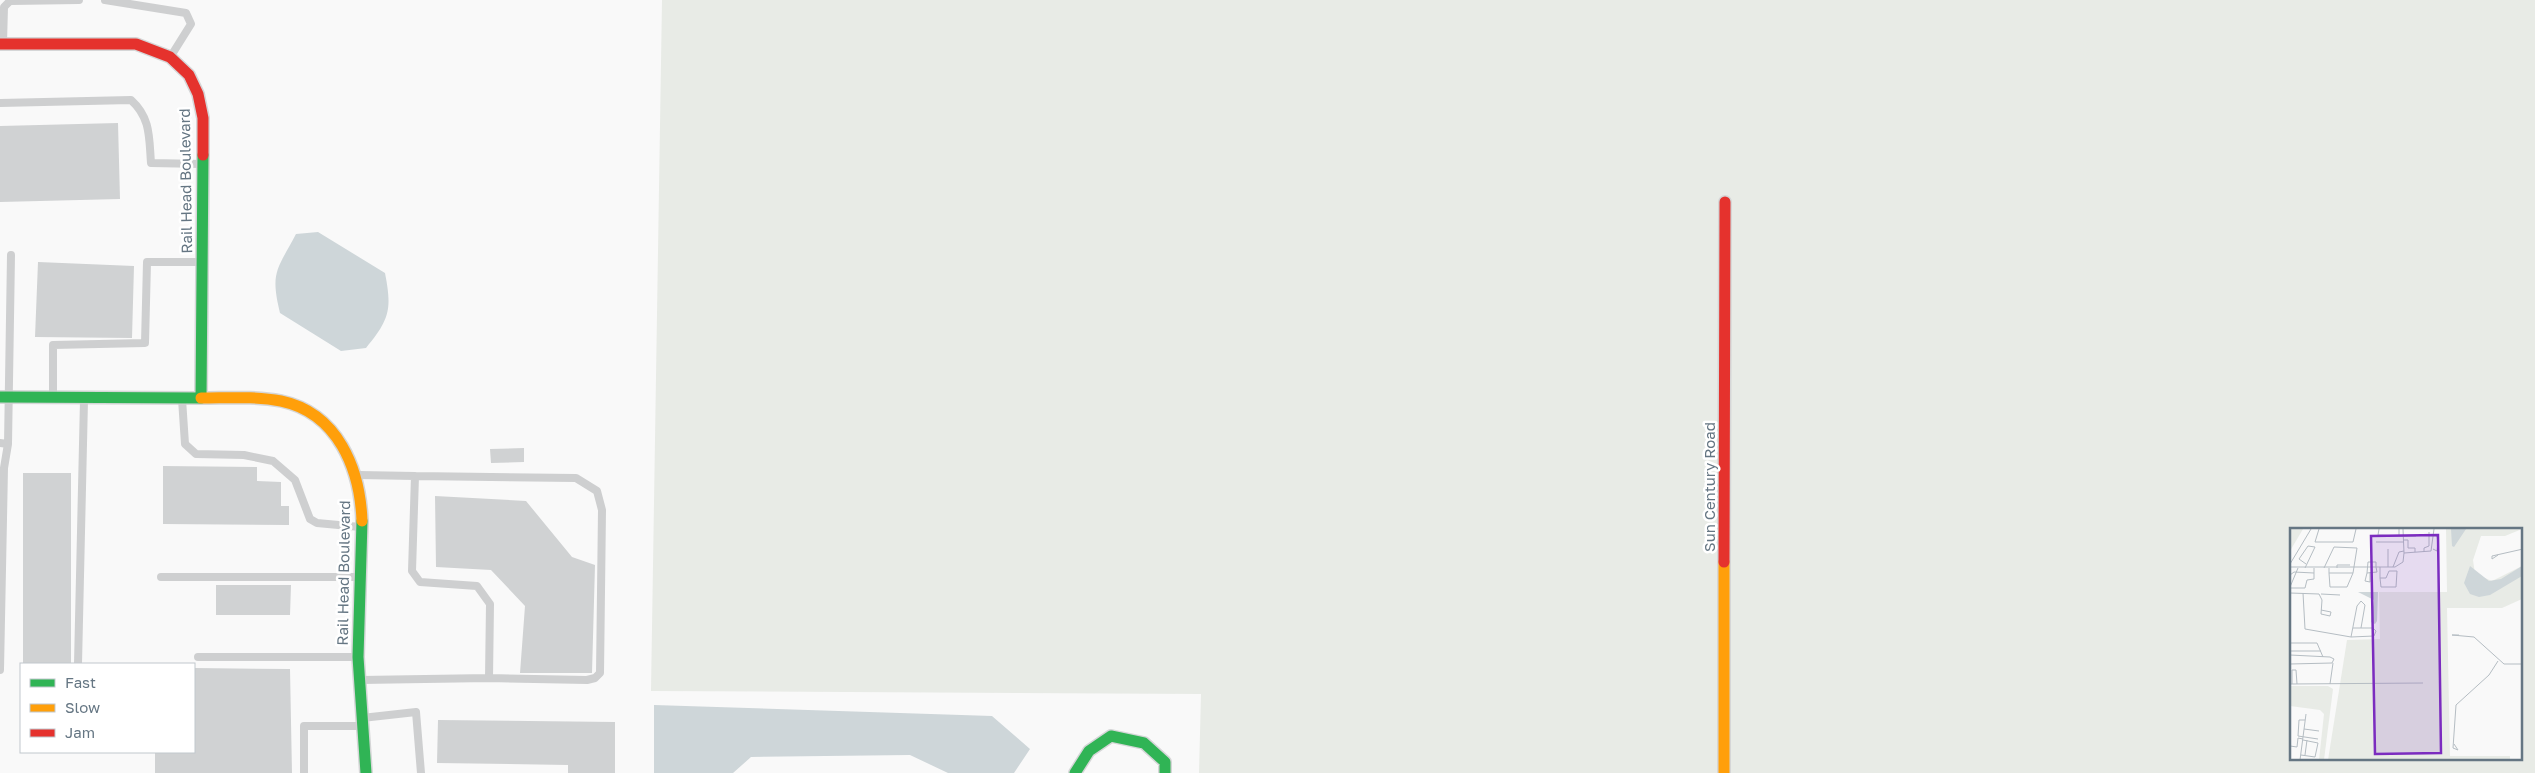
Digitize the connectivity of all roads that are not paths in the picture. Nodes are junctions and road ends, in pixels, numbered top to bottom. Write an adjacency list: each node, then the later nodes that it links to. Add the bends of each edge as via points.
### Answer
1 (79, 0): 3 (lane, via 10,1 4,7)
2 (105, 0): 4 (lane, via 186,13 191,24)
3 (1, 44): 4 (street, Rail Head Boulevard, via 136,44)
4 (170, 57): 6 (street, Rail Head Boulevard, via 188,74 196,90 202,112)
5 (0, 103): 6 (lane, via 131,100 142,110 149,132 151,163)
6 (202, 164): 9 (street, Rail Head Boulevard)
7 (1725, 202): 33 (street, Sun Century Road)
8 (10, 255): 10 (lane)
9 (202, 262): 11 (lane, via 147,262 145,343 53,345); 14 (street, Rail Head Boulevard)
10 (4, 397): 11 (street, Rail Head Boulevard); 15 (lane)
11 (53, 398): 12 (street, Rail Head Boulevard)
12 (84, 398): 13 (street, Rail Head Boulevard); 23 (lane)
13 (182, 398): 14 (street, Rail Head Boulevard); 18 (lane, via 185,444 196,454 244,455 273,461 295,480 310,519 317,523)
14 (201, 398): 16 (street, Rail Head Boulevard, via 273,400 308,412 333,434 347,452)
15 (4, 443): 24 (lane)
16 (356, 475): 17 (lane); 18 (street, Rail Head Boulevard, via 362,500)
17 (415, 476): 25 (lane, via 412,571 420,582 477,586 490,604); 25 (lane, via 576,478 597,491 602,510 600,673 587,680)
18 (362, 527): 19 (street, Rail Head Boulevard)
19 (360, 577): 20 (lane); 22 (street, Rail Head Boulevard)
20 (161, 578)
21 (198, 657): 22 (lane)
22 (359, 657): 26 (street, Rail Head Boulevard)
23 (78, 663)
24 (0, 670)
25 (489, 678): 26 (lane)
26 (359, 680): 27 (street, Rail Head Boulevard)
27 (362, 722): 28 (lane, via 304,726); 29 (street, Rail Head Boulevard); 30 (lane, via 416,712)
28 (304, 773)
29 (366, 773)
30 (421, 773)
31 (1075, 773): 32 (street, via 1089,751 1111,736 1144,743 1165,762)
32 (1165, 773)
33 (1724, 773)

